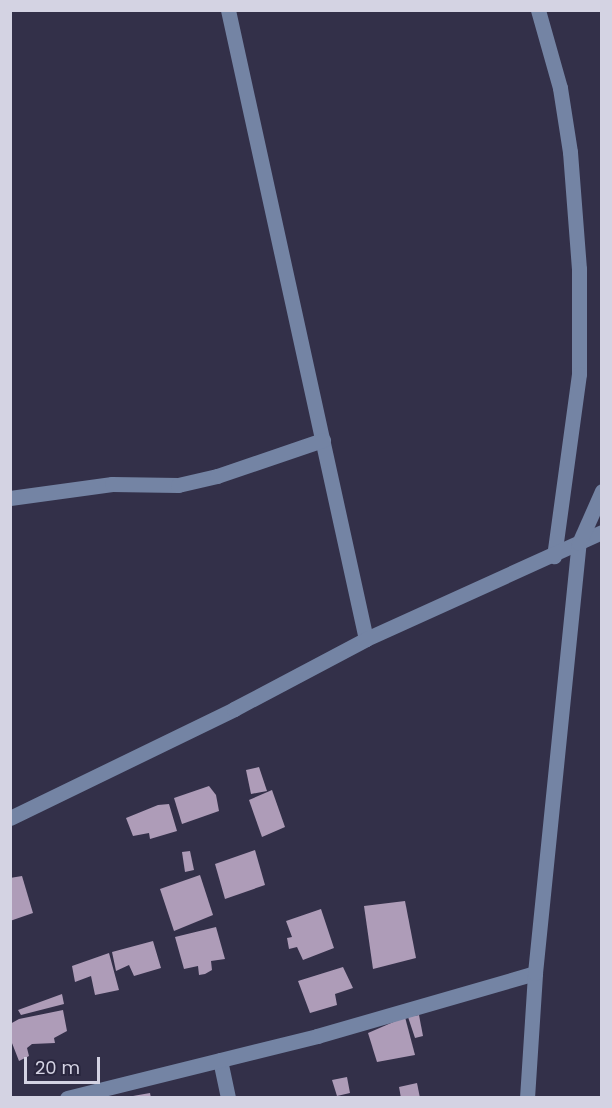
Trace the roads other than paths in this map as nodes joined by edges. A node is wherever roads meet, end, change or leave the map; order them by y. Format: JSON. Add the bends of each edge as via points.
{"nodes":[{"id":1,"x":228,"y":10,"type":"edge"},
{"id":2,"x":538,"y":10,"type":"edge"},
{"id":3,"x":323,"y":440,"type":"junction"},
{"id":4,"x":602,"y":491,"type":"edge"},
{"id":5,"x":10,"y":498,"type":"edge"},
{"id":6,"x":602,"y":531,"type":"edge"},
{"id":7,"x":579,"y":543,"type":"junction"},
{"id":8,"x":554,"y":555,"type":"junction"},
{"id":9,"x":366,"y":639,"type":"junction"},
{"id":10,"x":10,"y":818,"type":"edge"},
{"id":11,"x":535,"y":973,"type":"junction"},
{"id":12,"x":220,"y":1060,"type":"junction"},
{"id":13,"x":66,"y":1098,"type":"edge"},
{"id":14,"x":228,"y":1098,"type":"edge"},
{"id":15,"x":527,"y":1098,"type":"edge"}],
"edges":[{"from":1,"to":3,"type":"street"},
{"from":2,"to":8,"type":"street","via":[[565,120],[579,269],[579,375]]},
{"from":3,"to":5,"type":"street","via":[[178,485],[112,484]]},
{"from":3,"to":9,"type":"street"},
{"from":4,"to":7,"type":"street"},
{"from":6,"to":7,"type":"street"},
{"from":7,"to":8,"type":"street"},
{"from":7,"to":11,"type":"street"},
{"from":8,"to":9,"type":"street"},
{"from":9,"to":10,"type":"street","via":[[234,709]]},
{"from":11,"to":12,"type":"street"},
{"from":11,"to":15,"type":"street"},
{"from":12,"to":13,"type":"street"},
{"from":12,"to":14,"type":"street"}]}
